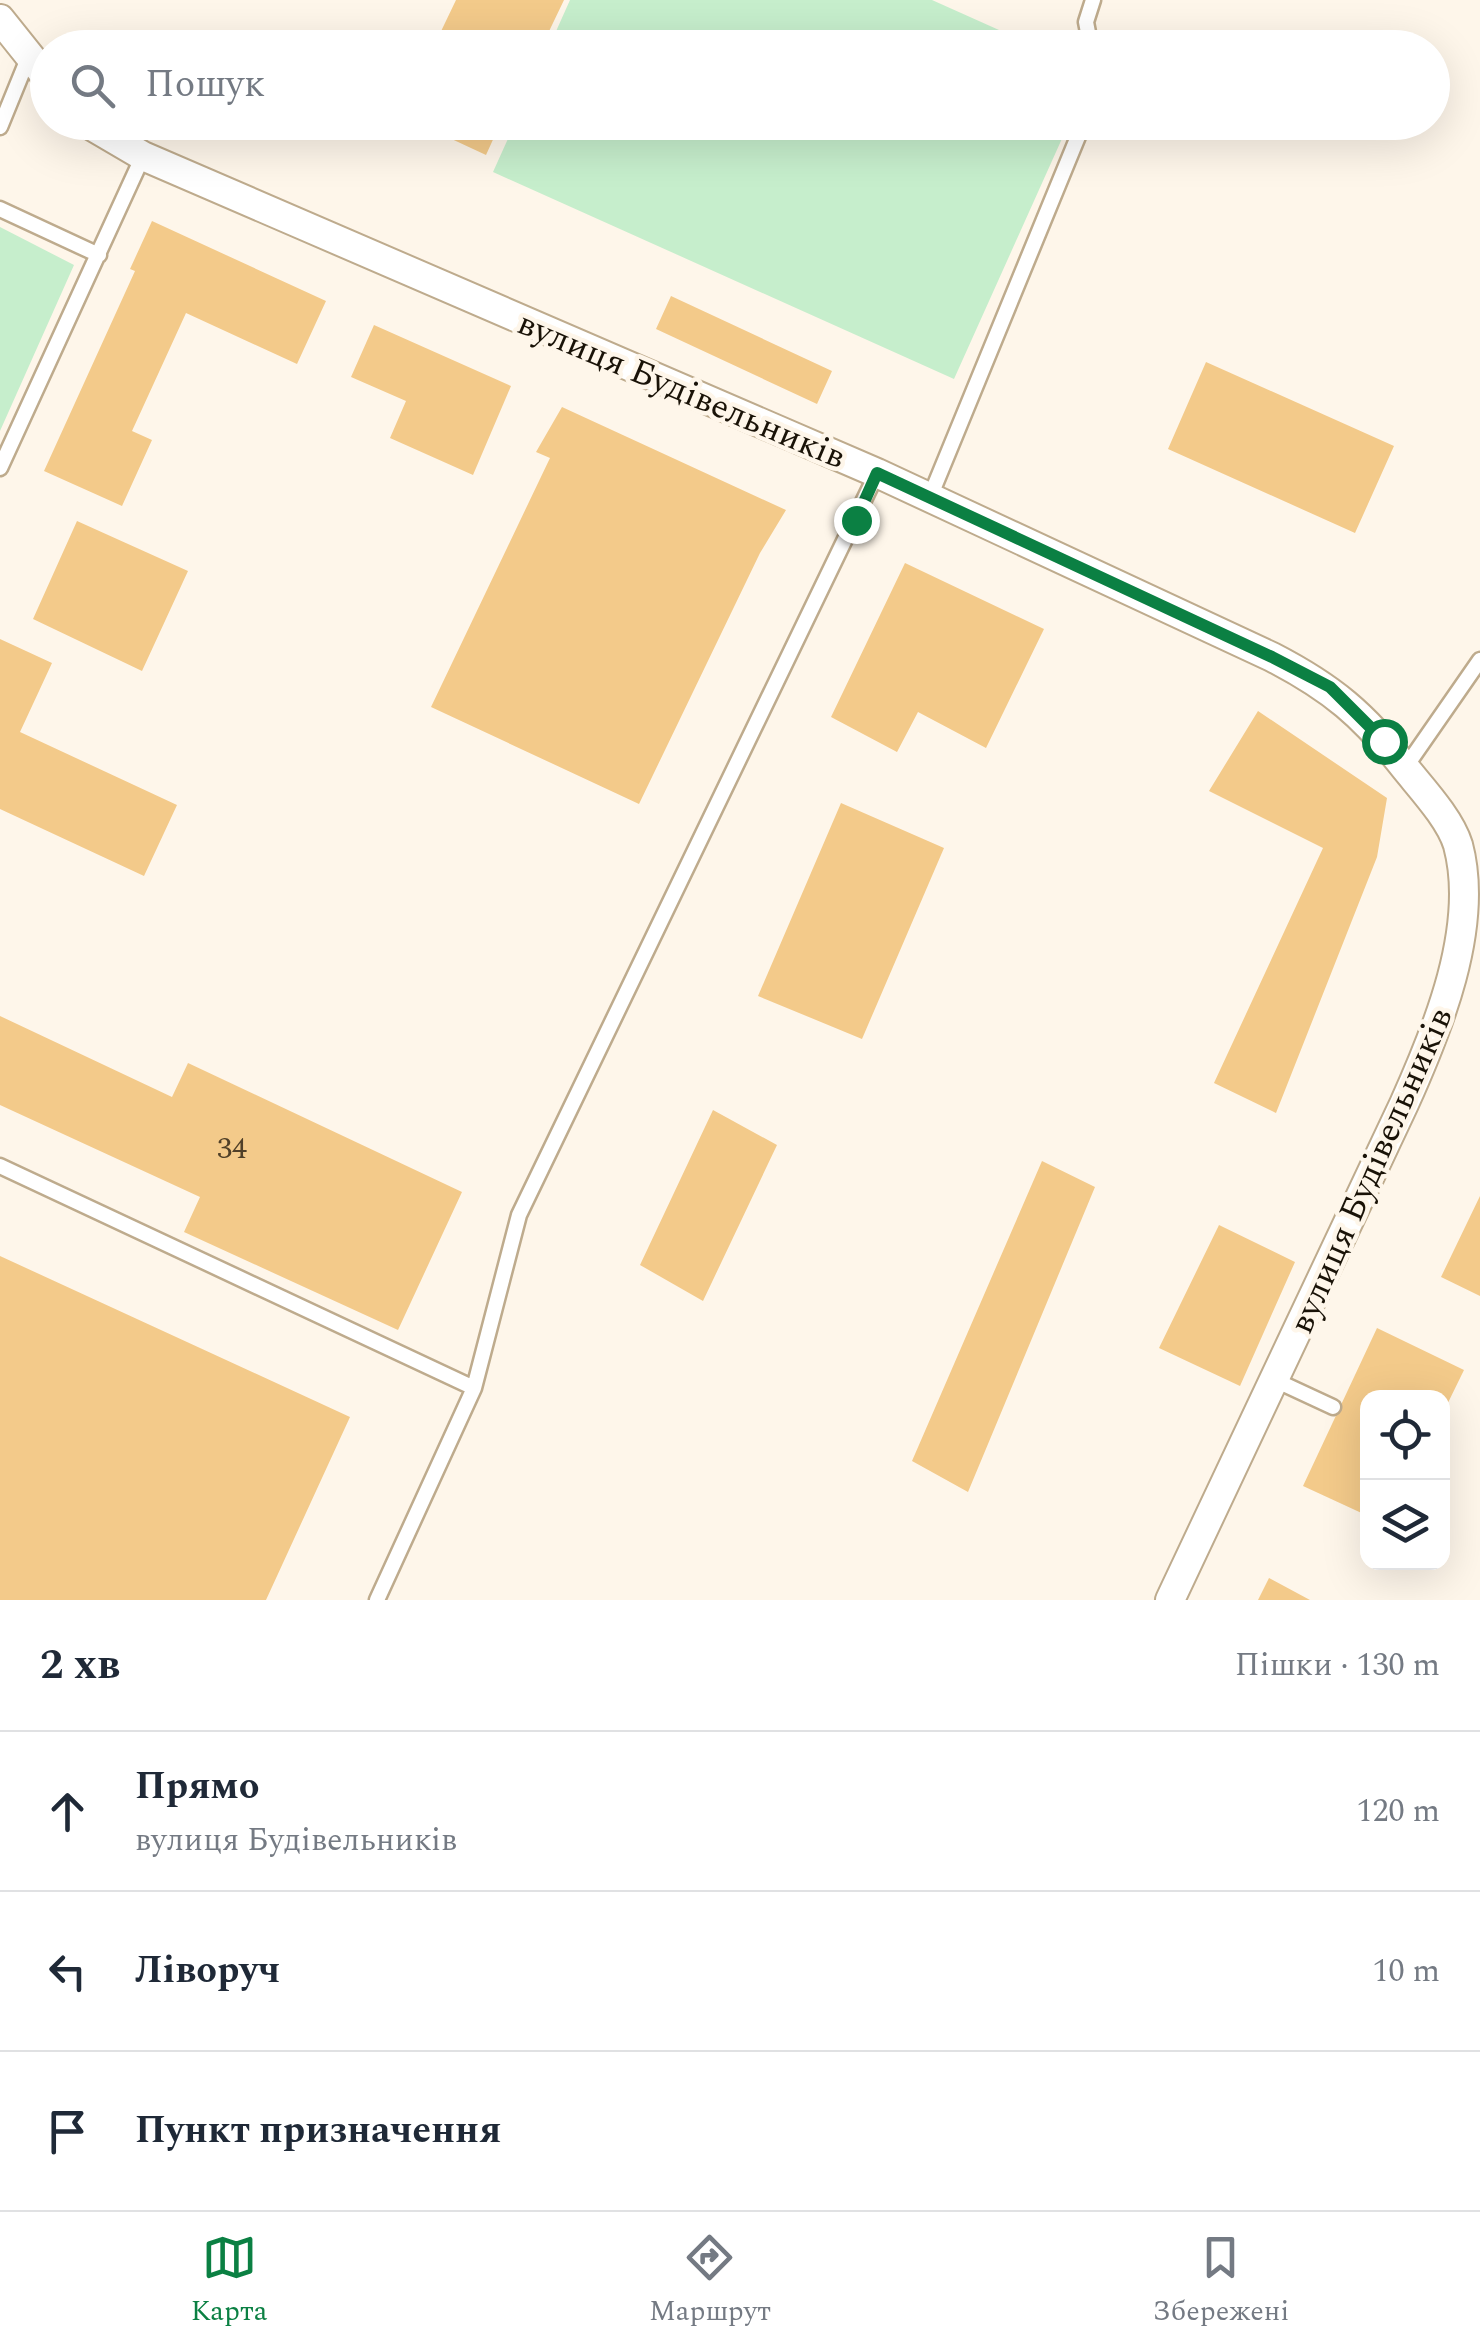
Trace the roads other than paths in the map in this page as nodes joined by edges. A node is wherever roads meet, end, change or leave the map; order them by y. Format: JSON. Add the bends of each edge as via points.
{"nodes":[{"id":1,"x":1092,"y":0,"type":"edge"},
{"id":2,"x":0,"y":19,"type":"edge"},
{"id":3,"x":1088,"y":30,"type":"edge"},
{"id":4,"x":29,"y":56,"type":"joint"},
{"id":5,"x":0,"y":126,"type":"edge"},
{"id":6,"x":116,"y":140,"type":"edge"},
{"id":7,"x":1077,"y":140,"type":"edge"},
{"id":8,"x":143,"y":156,"type":"junction"},
{"id":9,"x":0,"y":209,"type":"edge"},
{"id":10,"x":99,"y":255,"type":"junction"},
{"id":11,"x":0,"y":468,"type":"edge"},
{"id":12,"x":877,"y":473,"type":"junction"},
{"id":13,"x":930,"y":497,"type":"junction"},
{"id":14,"x":1480,"y":660,"type":"edge"},
{"id":15,"x":1405,"y":768,"type":"junction"},
{"id":16,"x":0,"y":1166,"type":"edge"},
{"id":17,"x":1278,"y":1381,"type":"junction"},
{"id":18,"x":474,"y":1388,"type":"junction"},
{"id":19,"x":1333,"y":1407,"type":"dead end"},
{"id":20,"x":377,"y":1600,"type":"edge"},
{"id":21,"x":1170,"y":1600,"type":"edge"}],
"edges":[{"from":1,"to":3,"type":"lane"},
{"from":2,"to":4,"type":"street"},
{"from":4,"to":5,"type":"lane"},
{"from":6,"to":8,"type":"street","name":"вулиця Будівельників"},
{"from":7,"to":13,"type":"lane"},
{"from":8,"to":10,"type":"lane"},
{"from":8,"to":12,"type":"street","name":"вулиця Будівельників"},
{"from":9,"to":10,"type":"lane"},
{"from":10,"to":11,"type":"lane"},
{"from":12,"to":13,"type":"street","name":"вулиця Будівельників"},
{"from":12,"to":18,"type":"lane","via":[[519,1215]]},
{"from":13,"to":15,"type":"street","name":"вулиця Будівельників","via":[[1330,687]]},
{"from":14,"to":15,"type":"lane"},
{"from":15,"to":17,"type":"street","name":"вулиця Будівельників","via":[[1458,844],[1463,910],[1453,976],[1432,1042]]},
{"from":16,"to":18,"type":"lane"},
{"from":17,"to":19,"type":"lane"},
{"from":17,"to":21,"type":"street","name":"вулиця Будівельників"},
{"from":18,"to":20,"type":"lane"}]}
